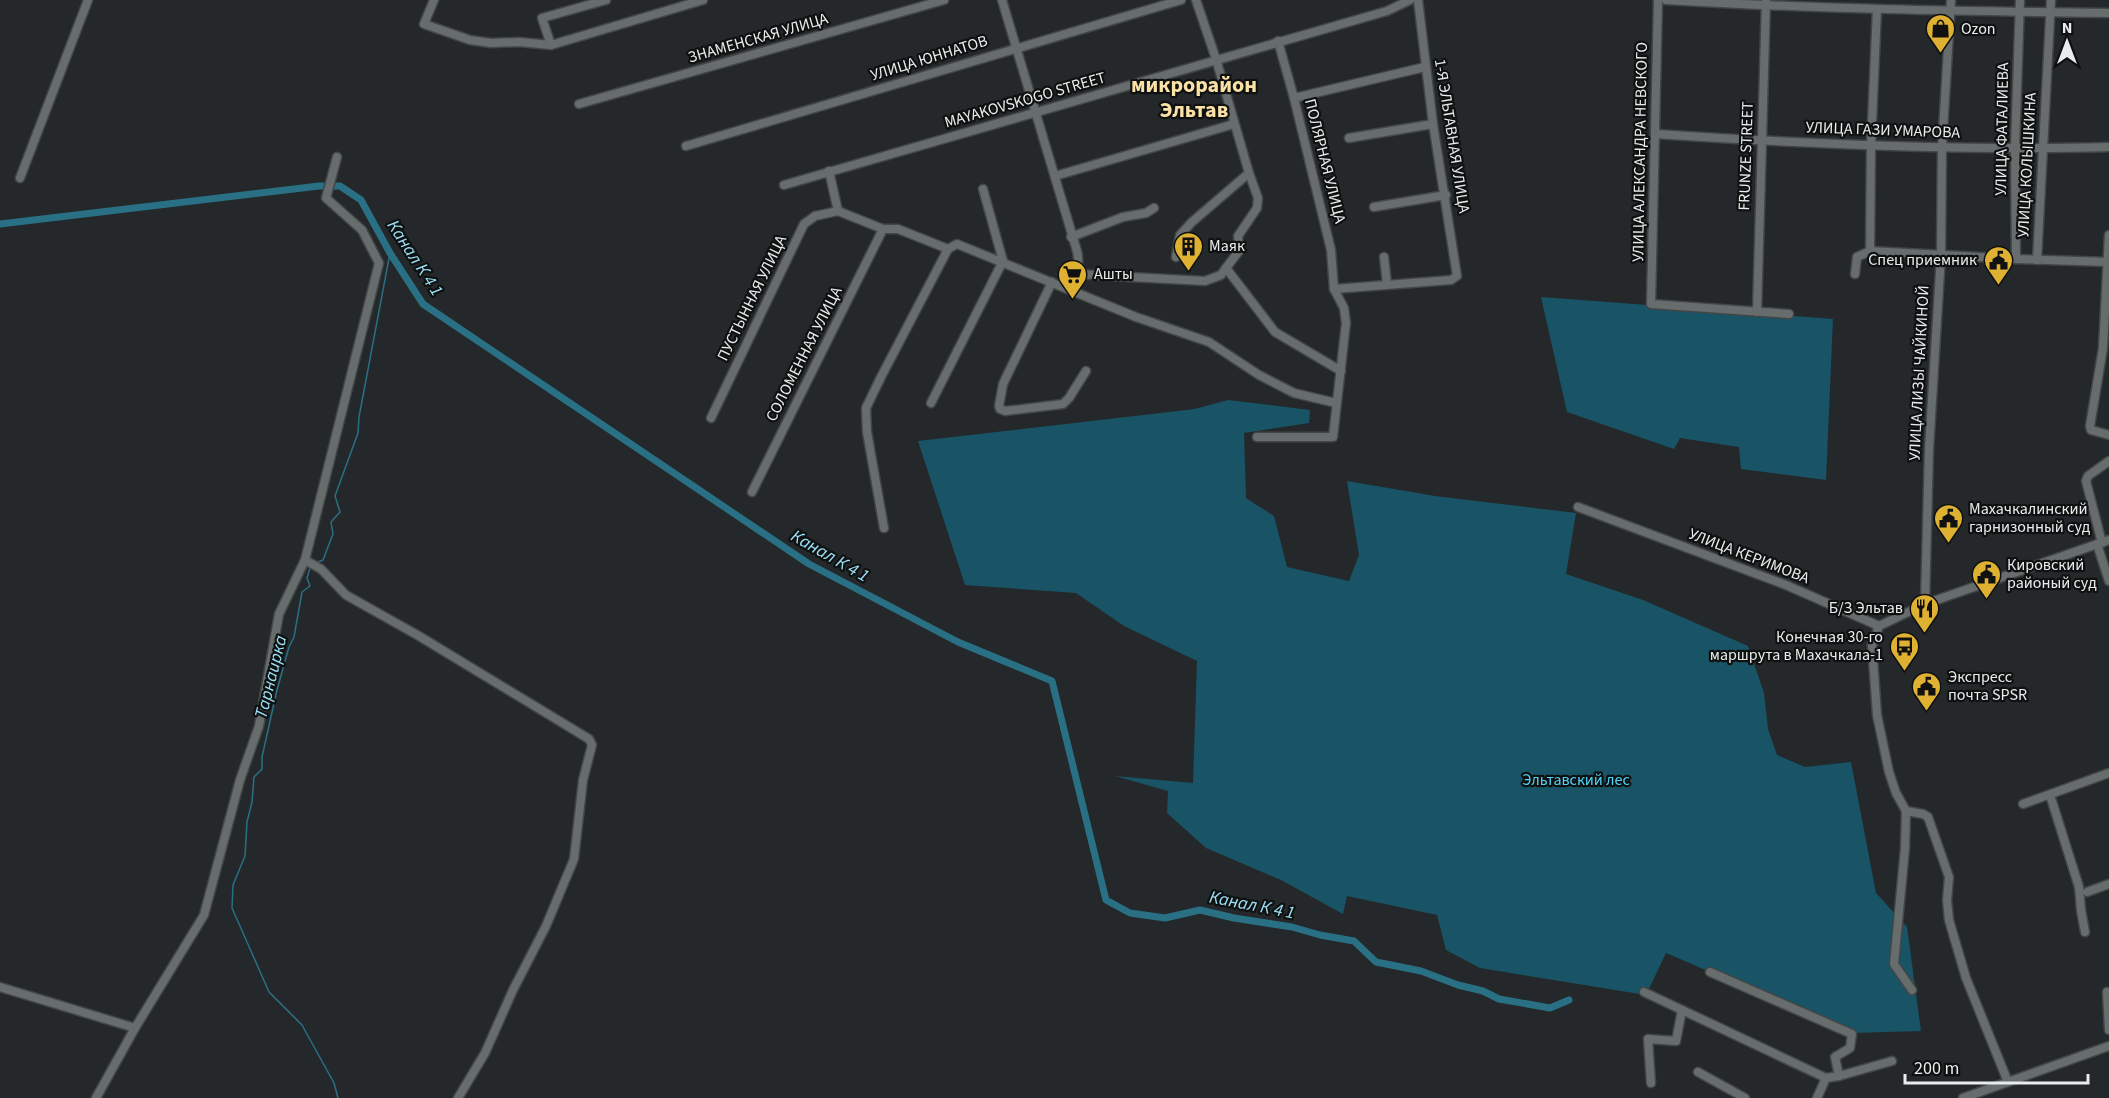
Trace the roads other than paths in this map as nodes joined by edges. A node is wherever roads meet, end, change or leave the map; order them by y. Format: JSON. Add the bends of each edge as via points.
{"nodes":[{"id":1,"x":88,"y":0,"type":"edge"},
{"id":2,"x":434,"y":0,"type":"edge"},
{"id":3,"x":606,"y":0,"type":"edge"},
{"id":4,"x":703,"y":0,"type":"edge"},
{"id":5,"x":944,"y":0,"type":"edge"},
{"id":6,"x":1002,"y":0,"type":"edge"},
{"id":7,"x":1181,"y":0,"type":"edge"},
{"id":8,"x":1196,"y":0,"type":"edge"},
{"id":9,"x":1410,"y":0,"type":"edge"},
{"id":10,"x":1418,"y":0,"type":"edge"},
{"id":11,"x":1658,"y":0,"type":"edge"},
{"id":12,"x":1666,"y":0,"type":"edge"},
{"id":13,"x":1951,"y":0,"type":"edge"},
{"id":14,"x":2020,"y":0,"type":"edge"},
{"id":15,"x":2051,"y":0,"type":"edge"},
{"id":16,"x":1766,"y":3,"type":"edge"},
{"id":17,"x":673,"y":4,"type":"edge"},
{"id":18,"x":1877,"y":9,"type":"junction"},
{"id":19,"x":1951,"y":12,"type":"junction"},
{"id":20,"x":2020,"y":12,"type":"junction"},
{"id":21,"x":2050,"y":12,"type":"junction"},
{"id":22,"x":2109,"y":13,"type":"edge"},
{"id":23,"x":1278,"y":41,"type":"junction"},
{"id":24,"x":551,"y":45,"type":"junction"},
{"id":25,"x":1017,"y":48,"type":"junction"},
{"id":26,"x":1216,"y":59,"type":"junction"},
{"id":27,"x":1425,"y":67,"type":"junction"},
{"id":28,"x":1294,"y":98,"type":"junction"},
{"id":29,"x":579,"y":104,"type":"dead end"},
{"id":30,"x":1037,"y":113,"type":"junction"},
{"id":31,"x":1234,"y":124,"type":"junction"},
{"id":32,"x":1433,"y":124,"type":"junction"},
{"id":33,"x":1656,"y":134,"type":"junction"},
{"id":34,"x":1349,"y":138,"type":"dead end"},
{"id":35,"x":1761,"y":141,"type":"junction"},
{"id":36,"x":1871,"y":145,"type":"junction"},
{"id":37,"x":686,"y":146,"type":"dead end"},
{"id":38,"x":1942,"y":147,"type":"junction"},
{"id":39,"x":2015,"y":147,"type":"junction"},
{"id":40,"x":2109,"y":147,"type":"edge"},
{"id":41,"x":2042,"y":149,"type":"junction"},
{"id":42,"x":337,"y":157,"type":"dead end"},
{"id":43,"x":829,"y":171,"type":"junction"},
{"id":44,"x":1249,"y":173,"type":"junction"},
{"id":45,"x":1055,"y":176,"type":"junction"},
{"id":46,"x":20,"y":178,"type":"dead end"},
{"id":47,"x":784,"y":185,"type":"dead end"},
{"id":48,"x":983,"y":189,"type":"dead end"},
{"id":49,"x":1446,"y":195,"type":"junction"},
{"id":50,"x":1374,"y":207,"type":"dead end"},
{"id":51,"x":1154,"y":208,"type":"dead end"},
{"id":52,"x":838,"y":211,"type":"junction"},
{"id":53,"x":883,"y":229,"type":"junction"},
{"id":54,"x":2109,"y":234,"type":"edge"},
{"id":55,"x":1071,"y":237,"type":"junction"},
{"id":56,"x":948,"y":249,"type":"junction"},
{"id":57,"x":1870,"y":251,"type":"junction"},
{"id":58,"x":1941,"y":255,"type":"junction"},
{"id":59,"x":1176,"y":257,"type":"dead end"},
{"id":60,"x":1384,"y":257,"type":"dead end"},
{"id":61,"x":2016,"y":259,"type":"junction"},
{"id":62,"x":2037,"y":260,"type":"junction"},
{"id":63,"x":1003,"y":261,"type":"junction"},
{"id":64,"x":2108,"y":262,"type":"edge"},
{"id":65,"x":1226,"y":268,"type":"junction"},
{"id":66,"x":1075,"y":274,"type":"junction"},
{"id":67,"x":1856,"y":274,"type":"dead end"},
{"id":68,"x":1052,"y":282,"type":"junction"},
{"id":69,"x":1387,"y":285,"type":"junction"},
{"id":70,"x":1062,"y":286,"type":"junction"},
{"id":71,"x":1334,"y":290,"type":"junction"},
{"id":72,"x":1757,"y":312,"type":"junction"},
{"id":73,"x":1788,"y":314,"type":"dead end"},
{"id":74,"x":1086,"y":371,"type":"dead end"},
{"id":75,"x":1341,"y":371,"type":"junction"},
{"id":76,"x":931,"y":403,"type":"dead end"},
{"id":77,"x":1336,"y":403,"type":"junction"},
{"id":78,"x":711,"y":418,"type":"dead end"},
{"id":79,"x":2109,"y":435,"type":"edge"},
{"id":80,"x":1257,"y":437,"type":"dead end"},
{"id":81,"x":2109,"y":461,"type":"edge"},
{"id":82,"x":752,"y":492,"type":"dead end"},
{"id":83,"x":1578,"y":507,"type":"dead end"},
{"id":84,"x":884,"y":528,"type":"dead end"},
{"id":85,"x":2103,"y":542,"type":"edge"},
{"id":86,"x":305,"y":560,"type":"junction"},
{"id":87,"x":2109,"y":581,"type":"edge"},
{"id":88,"x":1925,"y":604,"type":"junction"},
{"id":89,"x":1879,"y":626,"type":"junction"},
{"id":90,"x":2109,"y":773,"type":"edge"},
{"id":91,"x":2050,"y":795,"type":"junction"},
{"id":92,"x":2023,"y":804,"type":"dead end"},
{"id":93,"x":1906,"y":811,"type":"junction"},
{"id":94,"x":2109,"y":884,"type":"edge"},
{"id":95,"x":2087,"y":892,"type":"dead end"},
{"id":96,"x":2085,"y":932,"type":"dead end"},
{"id":97,"x":1710,"y":972,"type":"dead end"},
{"id":98,"x":0,"y":987,"type":"edge"},
{"id":99,"x":1912,"y":990,"type":"dead end"},
{"id":100,"x":1644,"y":992,"type":"dead end"},
{"id":101,"x":2107,"y":992,"type":"dead end"},
{"id":102,"x":1682,"y":1010,"type":"junction"},
{"id":103,"x":135,"y":1028,"type":"junction"},
{"id":104,"x":2109,"y":1030,"type":"edge"},
{"id":105,"x":2109,"y":1046,"type":"edge"},
{"id":106,"x":1892,"y":1061,"type":"dead end"},
{"id":107,"x":1698,"y":1072,"type":"dead end"},
{"id":108,"x":1839,"y":1076,"type":"junction"},
{"id":109,"x":1826,"y":1078,"type":"junction"},
{"id":110,"x":2008,"y":1082,"type":"junction"},
{"id":111,"x":1651,"y":1083,"type":"dead end"},
{"id":112,"x":96,"y":1098,"type":"edge"},
{"id":113,"x":458,"y":1098,"type":"edge"},
{"id":114,"x":1744,"y":1098,"type":"edge"},
{"id":115,"x":1817,"y":1098,"type":"edge"},
{"id":116,"x":1963,"y":1098,"type":"edge"}],
"edges":[{"from":1,"to":46,"type":"street"},
{"from":2,"to":24,"type":"street","via":[[424,24],[470,40]]},
{"from":3,"to":24,"type":"street","via":[[542,18]]},
{"from":4,"to":17,"type":"street"},
{"from":5,"to":29,"type":"street","name":"ЗНАМЕНСКАЯ УЛИЦА"},
{"from":6,"to":25,"type":"street"},
{"from":7,"to":25,"type":"street","name":"УЛИЦА ЮННАТОВ"},
{"from":8,"to":26,"type":"street"},
{"from":9,"to":23,"type":"street","name":"MAYAKOVSKOGO STREET","via":[[1387,11]]},
{"from":10,"to":27,"type":"street","name":"1-Я ЭЛЬТАВНАЯ УЛИЦА"},
{"from":11,"to":33,"type":"street","name":"УЛИЦА АЛЕКСАНДРА НЕВСКОГО"},
{"from":12,"to":16,"type":"street"},
{"from":13,"to":19,"type":"street","name":"УЛИЦА ЛИЗЫ ЧАЙКИНОЙ"},
{"from":14,"to":20,"type":"street","name":"УЛИЦА ФАТАЛИЕВА"},
{"from":15,"to":21,"type":"street","name":"УЛИЦА КОЛЫШКИНА"},
{"from":16,"to":18,"type":"street"},
{"from":16,"to":35,"type":"street","name":"FRUNZE STREET"},
{"from":17,"to":24,"type":"street"},
{"from":18,"to":19,"type":"street"},
{"from":18,"to":36,"type":"street"},
{"from":19,"to":20,"type":"street"},
{"from":19,"to":38,"type":"street","name":"УЛИЦА ЛИЗЫ ЧАЙКИНОЙ"},
{"from":20,"to":21,"type":"street"},
{"from":20,"to":39,"type":"street","name":"УЛИЦА ФАТАЛИЕВА"},
{"from":21,"to":22,"type":"street"},
{"from":21,"to":41,"type":"street","name":"УЛИЦА КОЛЫШКИНА"},
{"from":23,"to":26,"type":"street","name":"MAYAKOVSKOGO STREET"},
{"from":23,"to":28,"type":"street","name":"ПОЛЯРНАЯ УЛИЦА"},
{"from":25,"to":30,"type":"street"},
{"from":25,"to":37,"type":"street","name":"УЛИЦА ЮННАТОВ"},
{"from":26,"to":30,"type":"street","name":"MAYAKOVSKOGO STREET"},
{"from":26,"to":31,"type":"street"},
{"from":27,"to":28,"type":"street"},
{"from":27,"to":32,"type":"street","name":"1-Я ЭЛЬТАВНАЯ УЛИЦА"},
{"from":28,"to":71,"type":"street","name":"ПОЛЯРНАЯ УЛИЦА","via":[[1331,250]]},
{"from":30,"to":43,"type":"street","name":"MAYAKOVSKOGO STREET"},
{"from":30,"to":45,"type":"street"},
{"from":31,"to":44,"type":"street"},
{"from":31,"to":45,"type":"street"},
{"from":32,"to":34,"type":"street"},
{"from":32,"to":49,"type":"street","name":"1-Я ЭЛЬТАВНАЯ УЛИЦА"},
{"from":33,"to":35,"type":"street","name":"УЛИЦА ГАЗИ УМАРОВА"},
{"from":33,"to":72,"type":"street","name":"УЛИЦА АЛЕКСАНДРА НЕВСКОГО","via":[[1651,304]]},
{"from":35,"to":36,"type":"street","name":"УЛИЦА ГАЗИ УМАРОВА"},
{"from":35,"to":72,"type":"street","name":"FRUNZE STREET"},
{"from":36,"to":38,"type":"street","name":"УЛИЦА ГАЗИ УМАРОВА"},
{"from":36,"to":57,"type":"street"},
{"from":38,"to":39,"type":"street","name":"УЛИЦА ГАЗИ УМАРОВА"},
{"from":38,"to":58,"type":"street","name":"УЛИЦА ЛИЗЫ ЧАЙКИНОЙ"},
{"from":39,"to":41,"type":"street","name":"УЛИЦА ГАЗИ УМАРОВА"},
{"from":39,"to":61,"type":"street","name":"УЛИЦА ФАТАЛИЕВА"},
{"from":40,"to":41,"type":"street","name":"УЛИЦА ГАЗИ УМАРОВА"},
{"from":41,"to":62,"type":"street","name":"УЛИЦА КОЛЫШКИНА"},
{"from":42,"to":86,"type":"street","via":[[326,198],[362,230],[379,262]]},
{"from":43,"to":47,"type":"street","name":"MAYAKOVSKOGO STREET"},
{"from":43,"to":52,"type":"street"},
{"from":44,"to":59,"type":"street","via":[[1180,235]]},
{"from":44,"to":65,"type":"street","via":[[1258,198],[1257,208],[1238,236],[1239,250]]},
{"from":45,"to":55,"type":"street"},
{"from":48,"to":63,"type":"street"},
{"from":49,"to":50,"type":"street"},
{"from":49,"to":69,"type":"street","name":"1-Я ЭЛЬТАВНАЯ УЛИЦА","via":[[1458,276],[1451,280]]},
{"from":51,"to":55,"type":"street"},
{"from":52,"to":53,"type":"street"},
{"from":52,"to":78,"type":"street","name":"ПУСТЫННАЯ УЛИЦА","via":[[815,216],[804,225]]},
{"from":53,"to":56,"type":"street","via":[[898,229]]},
{"from":53,"to":82,"type":"street","name":"СОЛОМЕННАЯ УЛИЦА"},
{"from":54,"to":64,"type":"street"},
{"from":55,"to":66,"type":"street","via":[[1079,261]]},
{"from":56,"to":63,"type":"street","via":[[957,244]]},
{"from":56,"to":84,"type":"street","via":[[866,408]]},
{"from":57,"to":58,"type":"street"},
{"from":57,"to":67,"type":"street","via":[[1857,257]]},
{"from":58,"to":61,"type":"street"},
{"from":58,"to":88,"type":"street","name":"УЛИЦА ЛИЗЫ ЧАЙКИНОЙ","via":[[1929,449]]},
{"from":60,"to":69,"type":"street"},
{"from":61,"to":62,"type":"street"},
{"from":62,"to":64,"type":"street"},
{"from":63,"to":68,"type":"street"},
{"from":63,"to":76,"type":"street"},
{"from":64,"to":79,"type":"street","via":[[2103,348],[2090,426],[2096,433]]},
{"from":65,"to":66,"type":"street","via":[[1221,275],[1205,281]]},
{"from":65,"to":75,"type":"street","via":[[1275,332]]},
{"from":66,"to":70,"type":"street"},
{"from":68,"to":70,"type":"street"},
{"from":68,"to":74,"type":"street","via":[[1003,384],[1000,409],[1063,404]]},
{"from":69,"to":71,"type":"street"},
{"from":70,"to":77,"type":"street","via":[[1209,342],[1294,393]]},
{"from":71,"to":75,"type":"street","name":"ПОЛЯРНАЯ УЛИЦА","via":[[1344,308],[1346,323]]},
{"from":72,"to":73,"type":"street"},
{"from":75,"to":77,"type":"street","name":"ПОЛЯРНАЯ УЛИЦА"},
{"from":77,"to":80,"type":"street","name":"ПОЛЯРНАЯ УЛИЦА","via":[[1334,437]]},
{"from":81,"to":85,"type":"street","via":[[2086,481]]},
{"from":83,"to":89,"type":"street","name":"УЛИЦА КЕРИМОВА","via":[[1786,585]]},
{"from":85,"to":87,"type":"street"},
{"from":85,"to":88,"type":"street"},
{"from":86,"to":103,"type":"street","via":[[279,614],[260,726],[240,780],[204,915]]},
{"from":86,"to":113,"type":"street","via":[[321,569],[346,595],[529,702],[589,739],[592,745],[582,787],[574,859],[485,1053]]},
{"from":88,"to":89,"type":"street"},
{"from":89,"to":93,"type":"street","via":[[1872,645],[1876,715],[1889,772]]},
{"from":90,"to":91,"type":"street"},
{"from":91,"to":92,"type":"street"},
{"from":91,"to":96,"type":"street","via":[[2079,887]]},
{"from":93,"to":99,"type":"street","via":[[1894,964]]},
{"from":93,"to":110,"type":"street","via":[[1928,817],[1949,877],[1949,920],[1966,978]]},
{"from":94,"to":95,"type":"street"},
{"from":97,"to":108,"type":"street","via":[[1852,1034],[1850,1048],[1835,1056]]},
{"from":98,"to":103,"type":"street"},
{"from":100,"to":102,"type":"street"},
{"from":101,"to":104,"type":"street"},
{"from":102,"to":109,"type":"street"},
{"from":102,"to":111,"type":"street","via":[[1676,1041],[1648,1039]]},
{"from":103,"to":112,"type":"street"},
{"from":105,"to":110,"type":"street"},
{"from":106,"to":108,"type":"street"},
{"from":107,"to":114,"type":"street"},
{"from":108,"to":109,"type":"street"},
{"from":109,"to":115,"type":"street"},
{"from":110,"to":116,"type":"street"}]}
